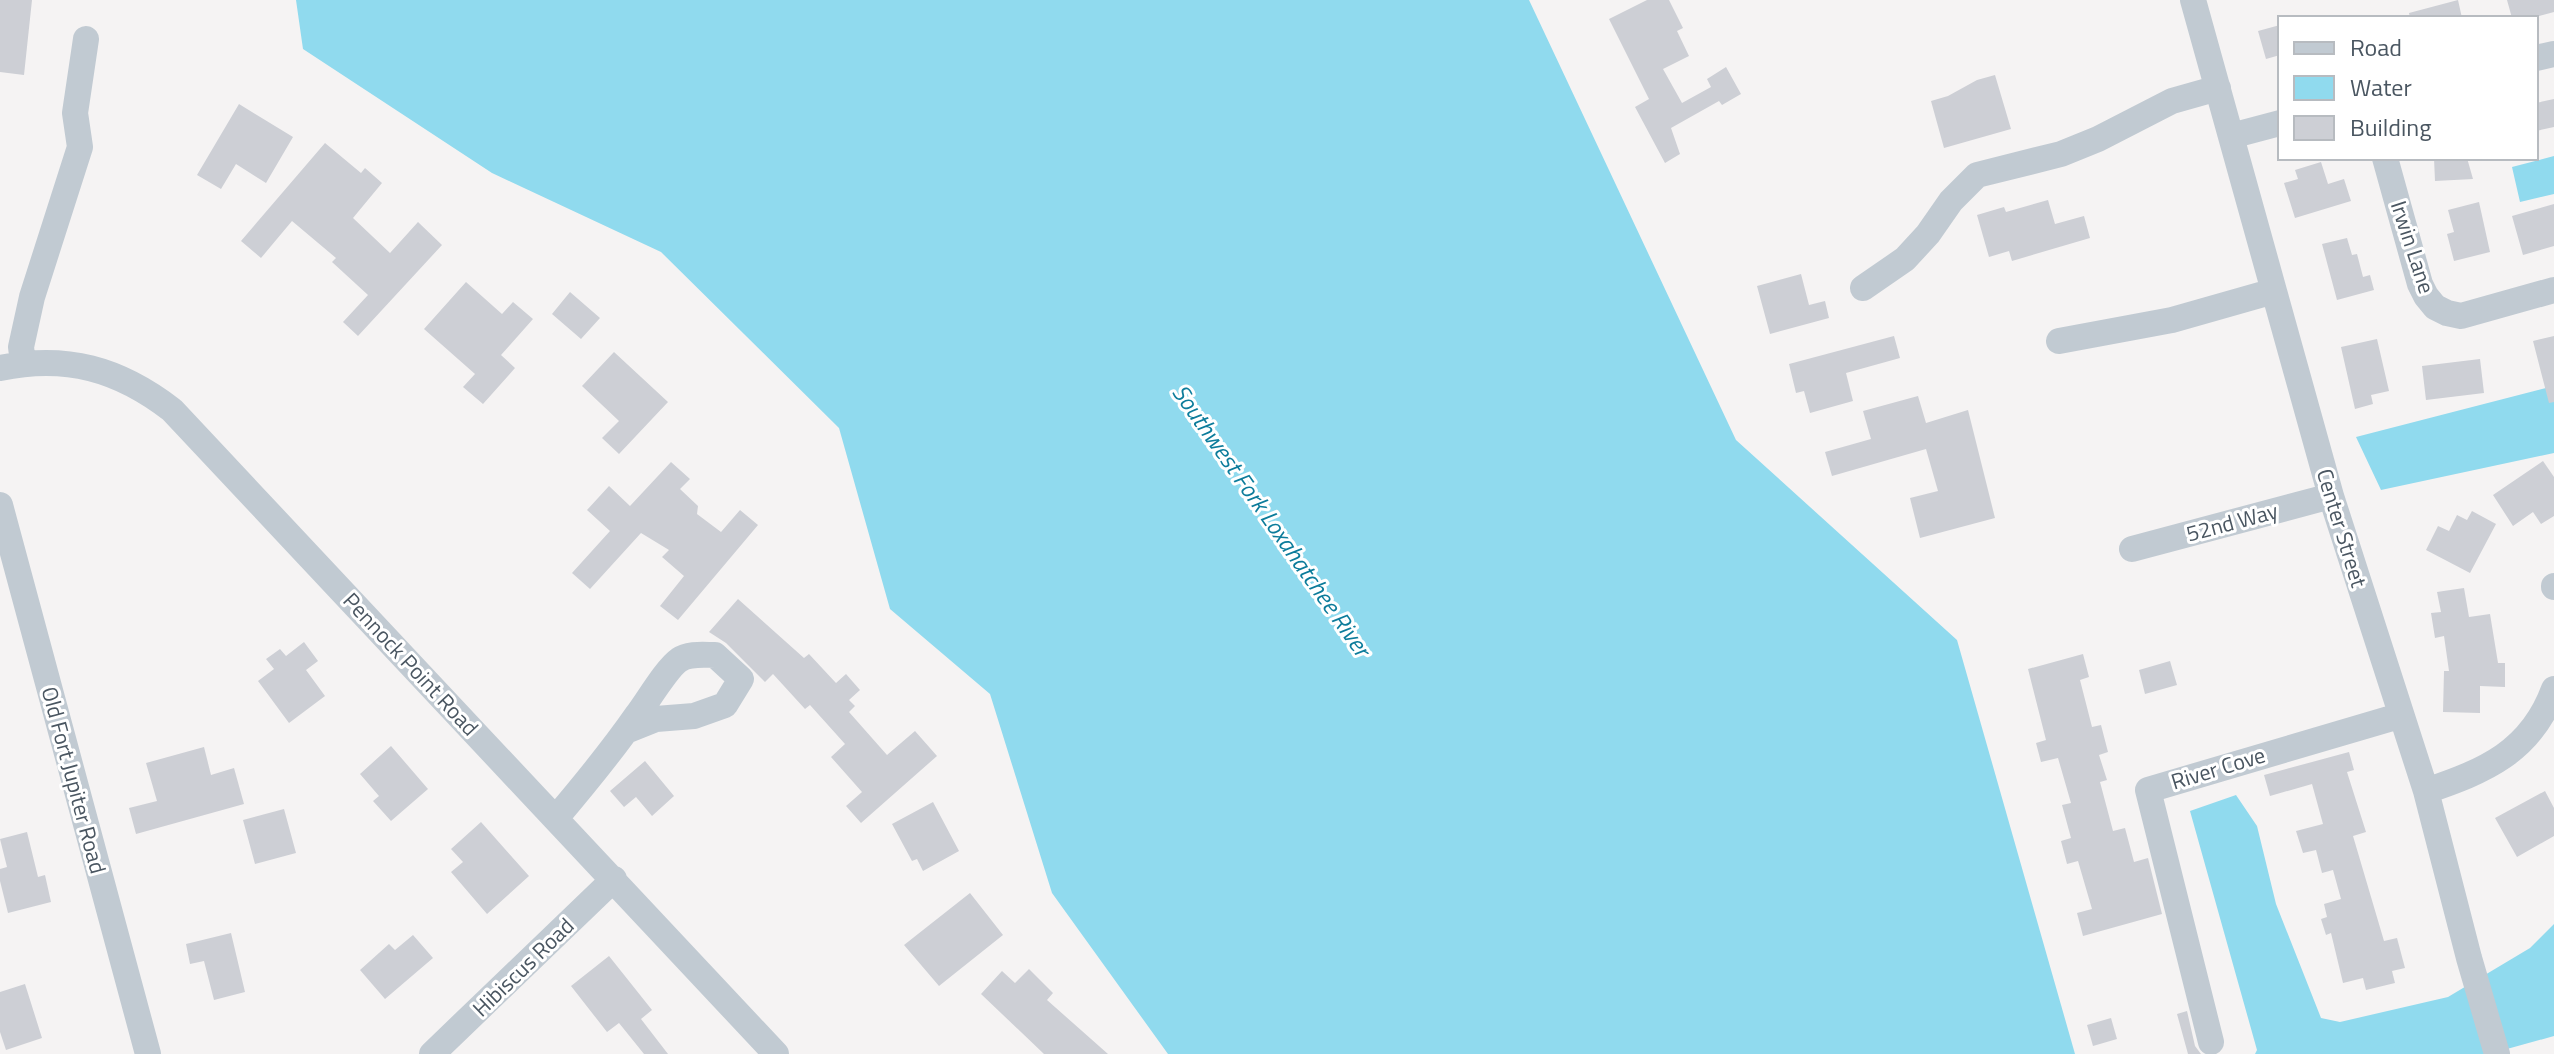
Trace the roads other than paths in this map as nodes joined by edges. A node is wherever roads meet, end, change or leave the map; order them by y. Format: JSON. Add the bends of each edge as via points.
{"nodes":[{"id":1,"x":2193,"y":0,"type":"edge"},
{"id":2,"x":86,"y":39,"type":"dead end"},
{"id":3,"x":2218,"y":88,"type":"junction"},
{"id":4,"x":2269,"y":126,"type":"edge"},
{"id":5,"x":2231,"y":136,"type":"junction"},
{"id":6,"x":2386,"y":160,"type":"edge"},
{"id":7,"x":1863,"y":288,"type":"dead end"},
{"id":8,"x":2554,"y":290,"type":"edge"},
{"id":9,"x":2274,"y":291,"type":"junction"},
{"id":10,"x":2059,"y":341,"type":"dead end"},
{"id":11,"x":12,"y":366,"type":"edge"},
{"id":12,"x":2331,"y":496,"type":"junction"},
{"id":13,"x":0,"y":505,"type":"edge"},
{"id":14,"x":2132,"y":549,"type":"dead end"},
{"id":15,"x":2554,"y":689,"type":"edge"},
{"id":16,"x":2399,"y":716,"type":"junction"},
{"id":17,"x":626,"y":731,"type":"dead end"},
{"id":18,"x":2426,"y":791,"type":"junction"},
{"id":19,"x":556,"y":818,"type":"junction"},
{"id":20,"x":614,"y":879,"type":"junction"},
{"id":21,"x":2211,"y":1042,"type":"dead end"},
{"id":22,"x":148,"y":1054,"type":"edge"},
{"id":23,"x":432,"y":1054,"type":"edge"},
{"id":24,"x":776,"y":1054,"type":"edge"},
{"id":25,"x":2497,"y":1054,"type":"edge"}],
"edges":[{"from":1,"to":3,"type":"street","name":"Center Street"},
{"from":2,"to":11,"type":"street","via":[[75,113],[80,147]]},
{"from":3,"to":5,"type":"street","name":"Center Street"},
{"from":3,"to":7,"type":"street","via":[[2172,101],[2061,154],[1977,175],[1905,259]]},
{"from":4,"to":5,"type":"street"},
{"from":5,"to":9,"type":"street","name":"Center Street"},
{"from":6,"to":8,"type":"street","name":"Irwin Lane","via":[[2420,284],[2435,307],[2461,316]]},
{"from":9,"to":10,"type":"street","via":[[2172,320]]},
{"from":9,"to":12,"type":"street","name":"Center Street"},
{"from":11,"to":19,"type":"street","name":"Pennock Point Road","via":[[53,362],[103,372],[150,393],[172,410]]},
{"from":12,"to":14,"type":"street","name":"52nd Way"},
{"from":12,"to":16,"type":"street","name":"Center Street"},
{"from":13,"to":22,"type":"street","name":"Old Fort Jupiter Road"},
{"from":15,"to":18,"type":"street","via":[[2535,726],[2514,749],[2474,775]]},
{"from":16,"to":18,"type":"street","name":"Center Street"},
{"from":16,"to":21,"type":"street","name":"River Cove","via":[[2148,790]]},
{"from":17,"to":19,"type":"street"},
{"from":18,"to":25,"type":"street","name":"Center Street"},
{"from":19,"to":20,"type":"street","name":"Pennock Point Road"},
{"from":20,"to":23,"type":"street","name":"Hibiscus Road"},
{"from":20,"to":24,"type":"street","name":"Pennock Point Road"}]}
